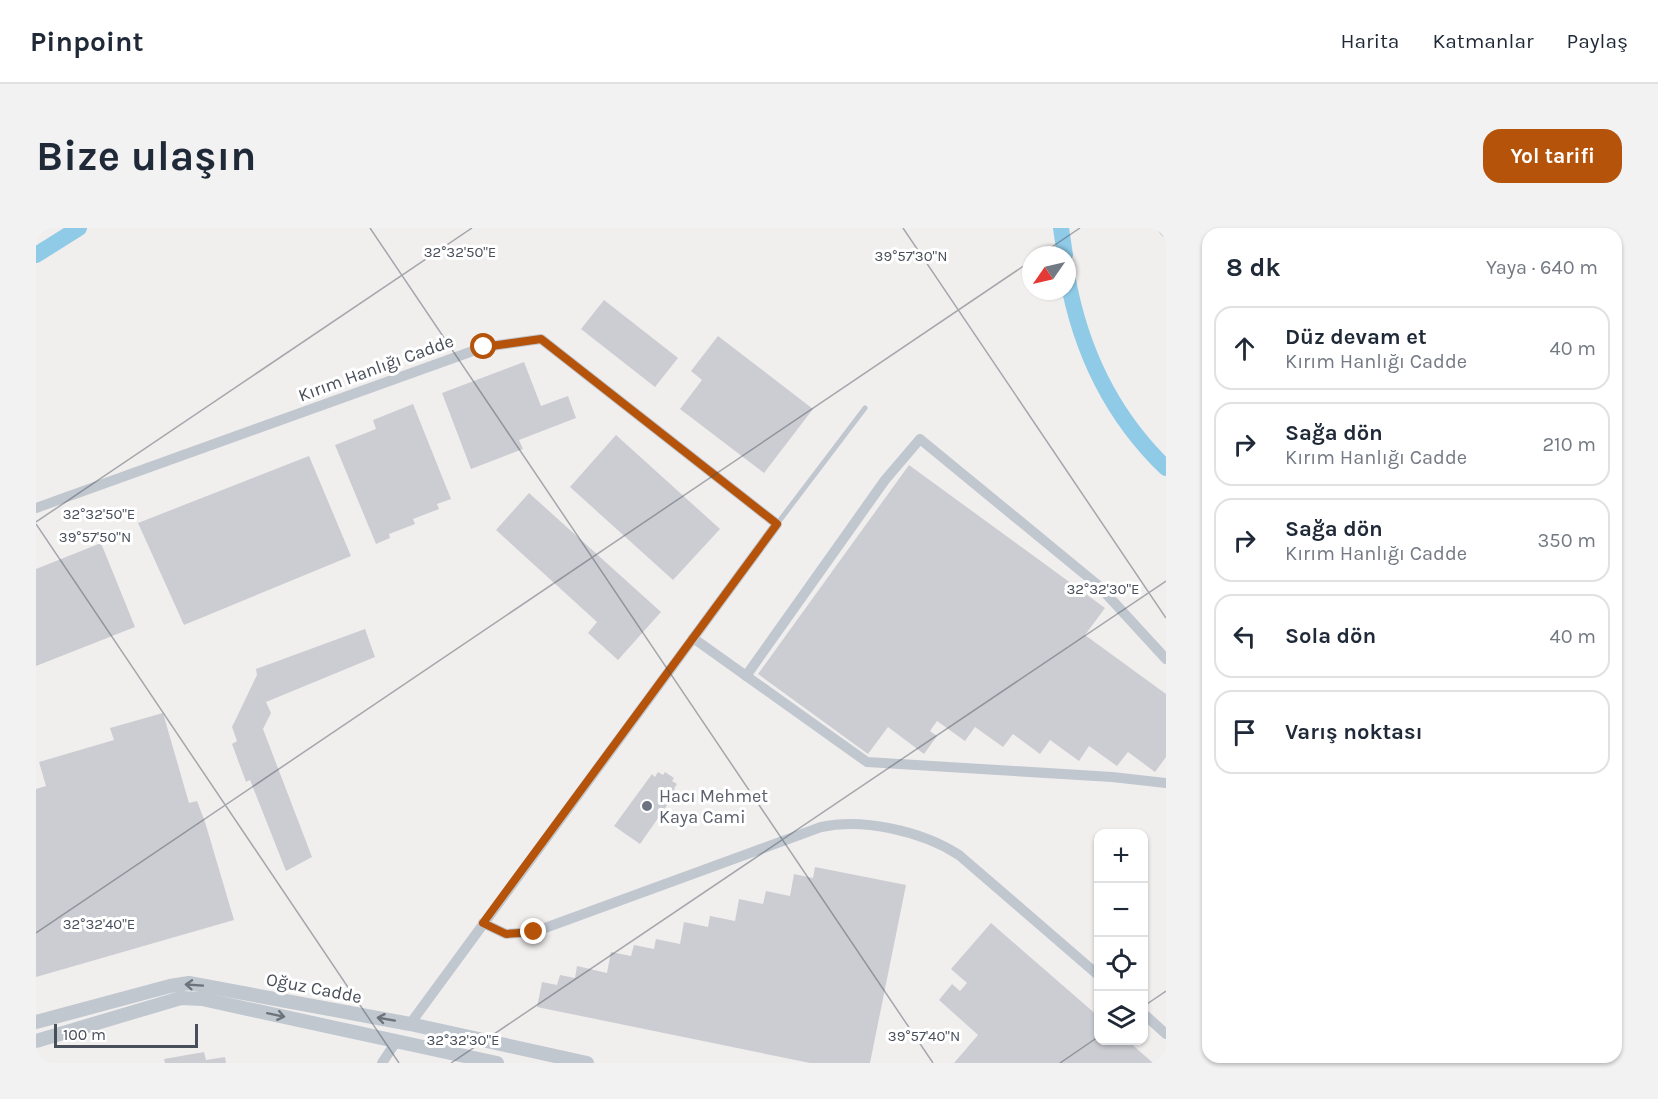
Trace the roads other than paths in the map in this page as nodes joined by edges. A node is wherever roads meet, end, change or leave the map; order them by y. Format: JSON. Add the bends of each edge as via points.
{"nodes":[{"id":1,"x":1162,"y":228,"type":"edge"},
{"id":2,"x":1166,"y":233,"type":"edge"},
{"id":3,"x":865,"y":408,"type":"dead end"},
{"id":4,"x":36,"y":508,"type":"edge"},
{"id":5,"x":777,"y":524,"type":"junction"},
{"id":6,"x":693,"y":638,"type":"junction"},
{"id":7,"x":1166,"y":659,"type":"edge"},
{"id":8,"x":746,"y":676,"type":"junction"},
{"id":9,"x":1166,"y":783,"type":"edge"},
{"id":10,"x":483,"y":923,"type":"junction"},
{"id":11,"x":1094,"y":972,"type":"edge"},
{"id":12,"x":1148,"y":1018,"type":"edge"},
{"id":13,"x":36,"y":1022,"type":"edge"},
{"id":14,"x":410,"y":1024,"type":"junction"},
{"id":15,"x":1166,"y":1034,"type":"edge"},
{"id":16,"x":36,"y":1041,"type":"edge"},
{"id":17,"x":396,"y":1042,"type":"junction"},
{"id":18,"x":382,"y":1063,"type":"edge"},
{"id":19,"x":497,"y":1063,"type":"edge"},
{"id":20,"x":587,"y":1063,"type":"edge"}],
"edges":[{"from":1,"to":2,"type":"street"},
{"from":3,"to":5,"type":"lane"},
{"from":4,"to":5,"type":"street","name":"Kırım Hanlığı Cadde","via":[[484,347],[541,339]]},
{"from":5,"to":6,"type":"street"},
{"from":6,"to":8,"type":"street"},
{"from":6,"to":10,"type":"street"},
{"from":7,"to":8,"type":"street","via":[[1099,586],[920,439],[885,480]]},
{"from":8,"to":9,"type":"street","via":[[867,762]]},
{"from":10,"to":11,"type":"street","via":[[506,934],[534,932],[821,826],[865,824],[939,843],[959,855]]},
{"from":10,"to":14,"type":"street"},
{"from":12,"to":15,"type":"street"},
{"from":14,"to":13,"type":"street","name":"Oğuz Cadde","one_way":true,"via":[[189,983]]},
{"from":14,"to":17,"type":"street"},
{"from":14,"to":20,"type":"street","name":"Oğuz Cadde"},
{"from":16,"to":17,"type":"street","name":"Oğuz Cadde","one_way":true,"via":[[181,998],[202,999]]},
{"from":17,"to":18,"type":"street"},
{"from":17,"to":19,"type":"street","name":"Oğuz Cadde"}]}
